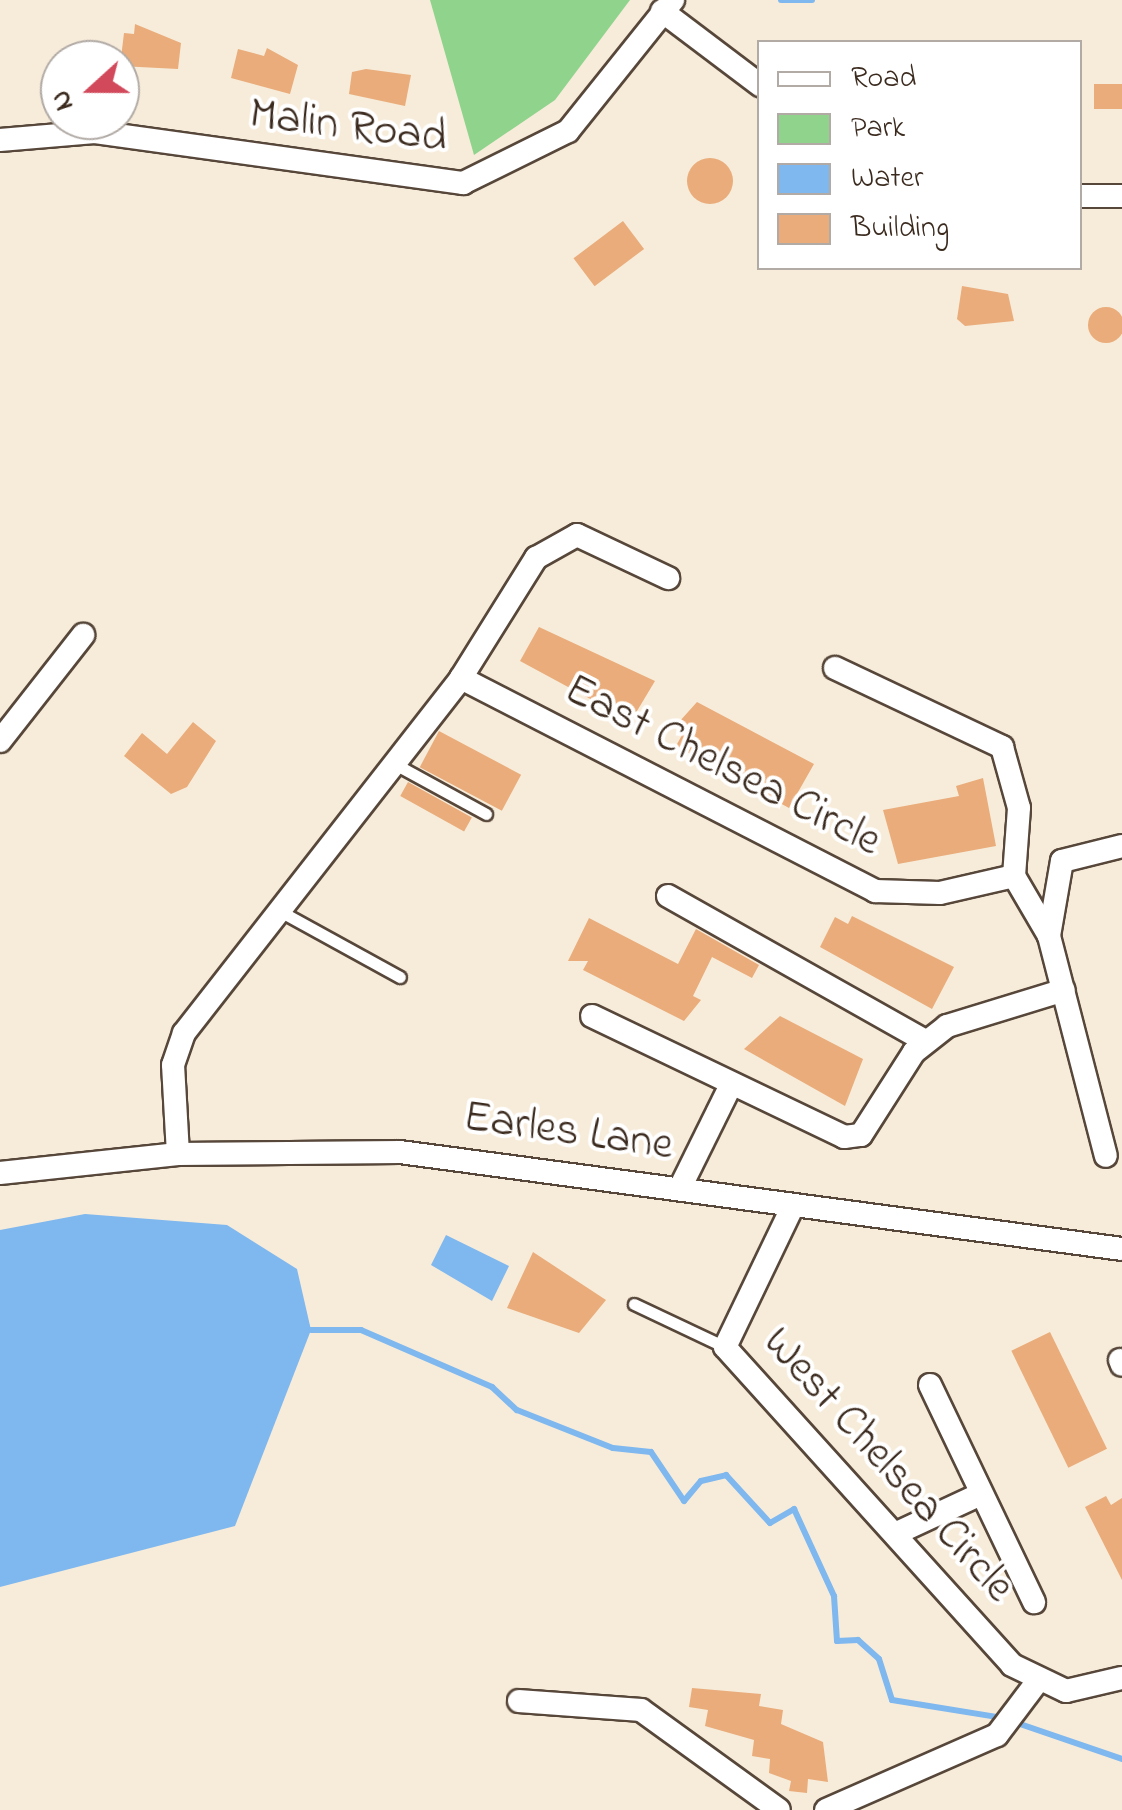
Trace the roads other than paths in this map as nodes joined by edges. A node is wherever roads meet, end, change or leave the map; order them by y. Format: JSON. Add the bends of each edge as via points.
{"nodes":[{"id":1,"x":668,"y":6,"type":"edge"},
{"id":2,"x":757,"y":82,"type":"edge"},
{"id":3,"x":0,"y":140,"type":"edge"},
{"id":4,"x":1082,"y":196,"type":"edge"},
{"id":5,"x":1122,"y":196,"type":"edge"},
{"id":6,"x":668,"y":578,"type":"dead end"},
{"id":7,"x":83,"y":635,"type":"dead end"},
{"id":8,"x":835,"y":668,"type":"dead end"},
{"id":9,"x":461,"y":678,"type":"junction"},
{"id":10,"x":0,"y":741,"type":"edge"},
{"id":11,"x":392,"y":762,"type":"junction"},
{"id":12,"x":486,"y":814,"type":"dead end"},
{"id":13,"x":1122,"y":846,"type":"edge"},
{"id":14,"x":1014,"y":876,"type":"junction"},
{"id":15,"x":668,"y":896,"type":"dead end"},
{"id":16,"x":278,"y":910,"type":"junction"},
{"id":17,"x":1049,"y":936,"type":"junction"},
{"id":18,"x":400,"y":977,"type":"dead end"},
{"id":19,"x":1064,"y":990,"type":"junction"},
{"id":20,"x":592,"y":1016,"type":"dead end"},
{"id":21,"x":926,"y":1041,"type":"junction"},
{"id":22,"x":730,"y":1086,"type":"junction"},
{"id":23,"x":178,"y":1154,"type":"junction"},
{"id":24,"x":1106,"y":1156,"type":"dead end"},
{"id":25,"x":0,"y":1173,"type":"edge"},
{"id":26,"x":680,"y":1188,"type":"junction"},
{"id":27,"x":792,"y":1208,"type":"junction"},
{"id":28,"x":1122,"y":1249,"type":"edge"},
{"id":29,"x":634,"y":1304,"type":"dead end"},
{"id":30,"x":724,"y":1347,"type":"junction"},
{"id":31,"x":930,"y":1385,"type":"dead end"},
{"id":32,"x":981,"y":1494,"type":"junction"},
{"id":33,"x":897,"y":1533,"type":"junction"},
{"id":34,"x":1034,"y":1602,"type":"dead end"},
{"id":35,"x":1122,"y":1678,"type":"edge"},
{"id":36,"x":1037,"y":1682,"type":"junction"},
{"id":37,"x":519,"y":1701,"type":"dead end"},
{"id":38,"x":880,"y":1801,"type":"edge"},
{"id":39,"x":779,"y":1810,"type":"edge"},
{"id":40,"x":826,"y":1810,"type":"edge"}],
"edges":[{"from":1,"to":2,"type":"street"},
{"from":1,"to":3,"type":"street","name":"Malin Road","via":[[568,131],[462,183],[95,132]]},
{"from":4,"to":5,"type":"street"},
{"from":6,"to":9,"type":"street","via":[[566,535],[536,558]]},
{"from":7,"to":10,"type":"street"},
{"from":8,"to":14,"type":"street","via":[[1002,747],[1019,808]]},
{"from":9,"to":11,"type":"street"},
{"from":9,"to":14,"type":"street","name":"East Chelsea Circle","via":[[874,891],[940,892]]},
{"from":11,"to":12,"type":"lane"},
{"from":11,"to":16,"type":"street"},
{"from":13,"to":17,"type":"street","via":[[1062,861]]},
{"from":14,"to":17,"type":"street"},
{"from":15,"to":21,"type":"street"},
{"from":16,"to":18,"type":"lane"},
{"from":16,"to":23,"type":"street","via":[[184,1033],[173,1065]]},
{"from":17,"to":19,"type":"street"},
{"from":19,"to":21,"type":"street","via":[[971,1016]]},
{"from":19,"to":24,"type":"street"},
{"from":20,"to":22,"type":"street"},
{"from":21,"to":22,"type":"street","via":[[861,1135],[824,1134]]},
{"from":22,"to":26,"type":"street"},
{"from":23,"to":25,"type":"street","name":"Earles Lane"},
{"from":23,"to":26,"type":"street","name":"Earles Lane","via":[[400,1152]]},
{"from":26,"to":27,"type":"street","name":"Earles Lane"},
{"from":27,"to":28,"type":"street","name":"Earles Lane"},
{"from":27,"to":30,"type":"street","name":"West Chelsea Circle"},
{"from":29,"to":30,"type":"lane"},
{"from":30,"to":33,"type":"street","name":"West Chelsea Circle"},
{"from":31,"to":32,"type":"street"},
{"from":32,"to":33,"type":"street"},
{"from":32,"to":34,"type":"street"},
{"from":33,"to":36,"type":"street","name":"West Chelsea Circle"},
{"from":35,"to":36,"type":"street","via":[[1066,1691]]},
{"from":36,"to":38,"type":"street","via":[[997,1735]]},
{"from":37,"to":39,"type":"street","via":[[641,1710]]},
{"from":38,"to":40,"type":"street"}]}
